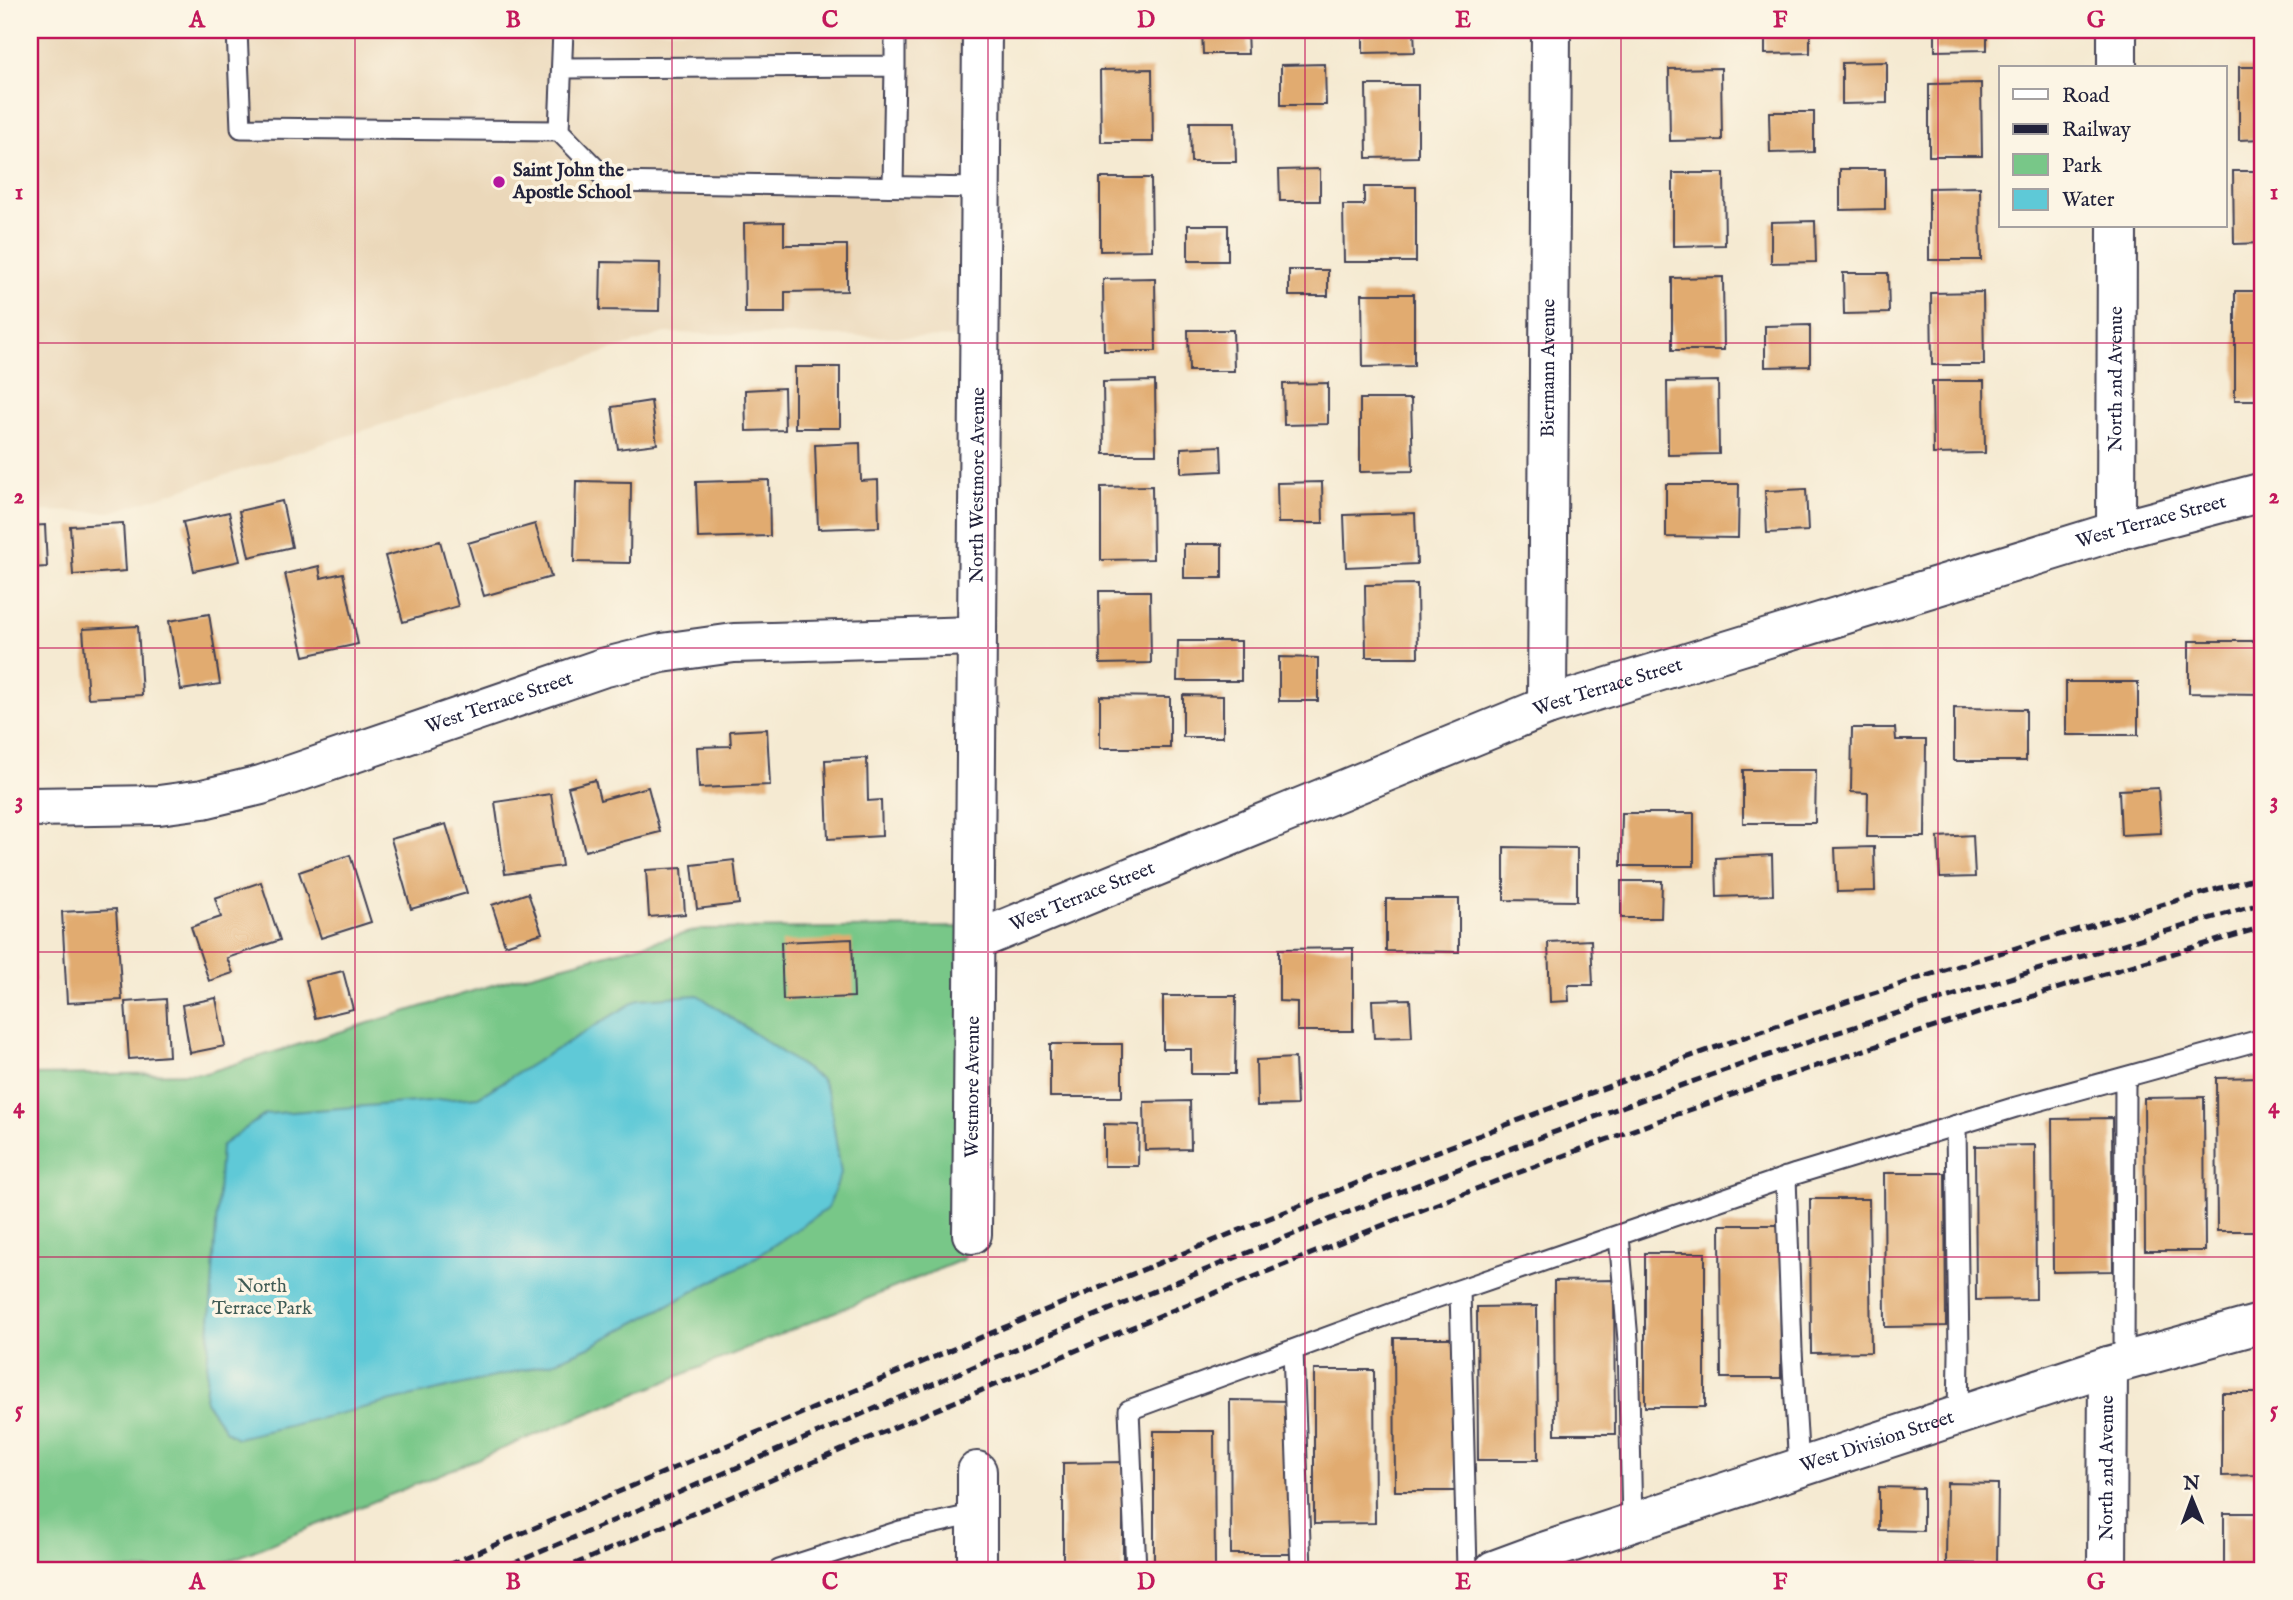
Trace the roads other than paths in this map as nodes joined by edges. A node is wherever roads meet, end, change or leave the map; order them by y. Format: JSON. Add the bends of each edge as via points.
{"nodes":[{"id":1,"x":237,"y":30,"type":"edge"},
{"id":2,"x":563,"y":30,"type":"edge"},
{"id":3,"x":895,"y":30,"type":"edge"},
{"id":4,"x":982,"y":30,"type":"edge"},
{"id":5,"x":1551,"y":30,"type":"edge"},
{"id":6,"x":2117,"y":30,"type":"edge"},
{"id":7,"x":895,"y":66,"type":"junction"},
{"id":8,"x":2117,"y":66,"type":"edge"},
{"id":9,"x":562,"y":68,"type":"junction"},
{"id":10,"x":559,"y":131,"type":"junction"},
{"id":11,"x":893,"y":186,"type":"junction"},
{"id":12,"x":980,"y":188,"type":"junction"},
{"id":13,"x":2117,"y":228,"type":"edge"},
{"id":14,"x":2263,"y":492,"type":"edge"},
{"id":15,"x":2116,"y":531,"type":"junction"},
{"id":16,"x":976,"y":636,"type":"junction"},
{"id":17,"x":1547,"y":706,"type":"junction"},
{"id":18,"x":30,"y":807,"type":"edge"},
{"id":19,"x":975,"y":941,"type":"junction"},
{"id":20,"x":2263,"y":1039,"type":"edge"},
{"id":21,"x":2124,"y":1077,"type":"junction"},
{"id":22,"x":1956,"y":1125,"type":"junction"},
{"id":23,"x":1786,"y":1177,"type":"junction"},
{"id":24,"x":972,"y":1234,"type":"dead end"},
{"id":25,"x":1619,"y":1236,"type":"junction"},
{"id":26,"x":1460,"y":1290,"type":"junction"},
{"id":27,"x":2263,"y":1323,"type":"edge"},
{"id":28,"x":1293,"y":1350,"type":"junction"},
{"id":29,"x":2116,"y":1364,"type":"junction"},
{"id":30,"x":1958,"y":1416,"type":"junction"},
{"id":31,"x":1799,"y":1468,"type":"junction"},
{"id":32,"x":977,"y":1471,"type":"dead end"},
{"id":33,"x":976,"y":1514,"type":"junction"},
{"id":34,"x":1632,"y":1523,"type":"junction"},
{"id":35,"x":1540,"y":1562,"type":"edge"},
{"id":36,"x":779,"y":1570,"type":"edge"},
{"id":37,"x":977,"y":1570,"type":"edge"},
{"id":38,"x":1136,"y":1570,"type":"edge"},
{"id":39,"x":1301,"y":1570,"type":"edge"},
{"id":40,"x":1466,"y":1570,"type":"edge"},
{"id":41,"x":1494,"y":1570,"type":"edge"},
{"id":42,"x":2107,"y":1570,"type":"edge"}],
"edges":[{"from":1,"to":10,"type":"lane","via":[[240,128]]},
{"from":2,"to":9,"type":"lane"},
{"from":3,"to":7,"type":"lane"},
{"from":4,"to":12,"type":"street","name":"North Westmore Avenue"},
{"from":5,"to":17,"type":"street","name":"Biermann Avenue"},
{"from":6,"to":8,"type":"street"},
{"from":7,"to":9,"type":"lane"},
{"from":7,"to":11,"type":"lane"},
{"from":9,"to":10,"type":"lane"},
{"from":10,"to":11,"type":"lane","via":[[610,182]]},
{"from":11,"to":12,"type":"lane"},
{"from":12,"to":16,"type":"street","name":"North Westmore Avenue"},
{"from":13,"to":15,"type":"street","name":"North 2nd Avenue"},
{"from":14,"to":15,"type":"street","name":"West Terrace Street"},
{"from":15,"to":17,"type":"street","name":"West Terrace Street"},
{"from":16,"to":18,"type":"street","name":"West Terrace Street","via":[[734,643],[662,653],[602,668],[238,791],[159,806]]},
{"from":16,"to":19,"type":"street","name":"North Westmore Avenue"},
{"from":17,"to":19,"type":"street","name":"West Terrace Street"},
{"from":19,"to":24,"type":"street","name":"Westmore Avenue"},
{"from":20,"to":21,"type":"lane"},
{"from":21,"to":22,"type":"lane"},
{"from":21,"to":29,"type":"lane"},
{"from":22,"to":23,"type":"lane"},
{"from":22,"to":30,"type":"lane"},
{"from":23,"to":25,"type":"lane"},
{"from":23,"to":31,"type":"lane"},
{"from":25,"to":26,"type":"lane"},
{"from":25,"to":34,"type":"lane","via":[[1628,1340]]},
{"from":26,"to":28,"type":"lane"},
{"from":26,"to":40,"type":"lane"},
{"from":27,"to":29,"type":"street","name":"West Division Street"},
{"from":28,"to":38,"type":"lane","via":[[1129,1410]]},
{"from":28,"to":39,"type":"lane"},
{"from":29,"to":30,"type":"street","name":"West Division Street"},
{"from":29,"to":42,"type":"street","name":"North 2nd Avenue"},
{"from":30,"to":31,"type":"street","name":"West Division Street"},
{"from":31,"to":34,"type":"street","name":"West Division Street"},
{"from":32,"to":33,"type":"street"},
{"from":33,"to":36,"type":"lane","via":[[900,1531]]},
{"from":33,"to":37,"type":"street"},
{"from":34,"to":35,"type":"street","name":"West Division Street"},
{"from":35,"to":41,"type":"street","name":"West Division Street"}]}
